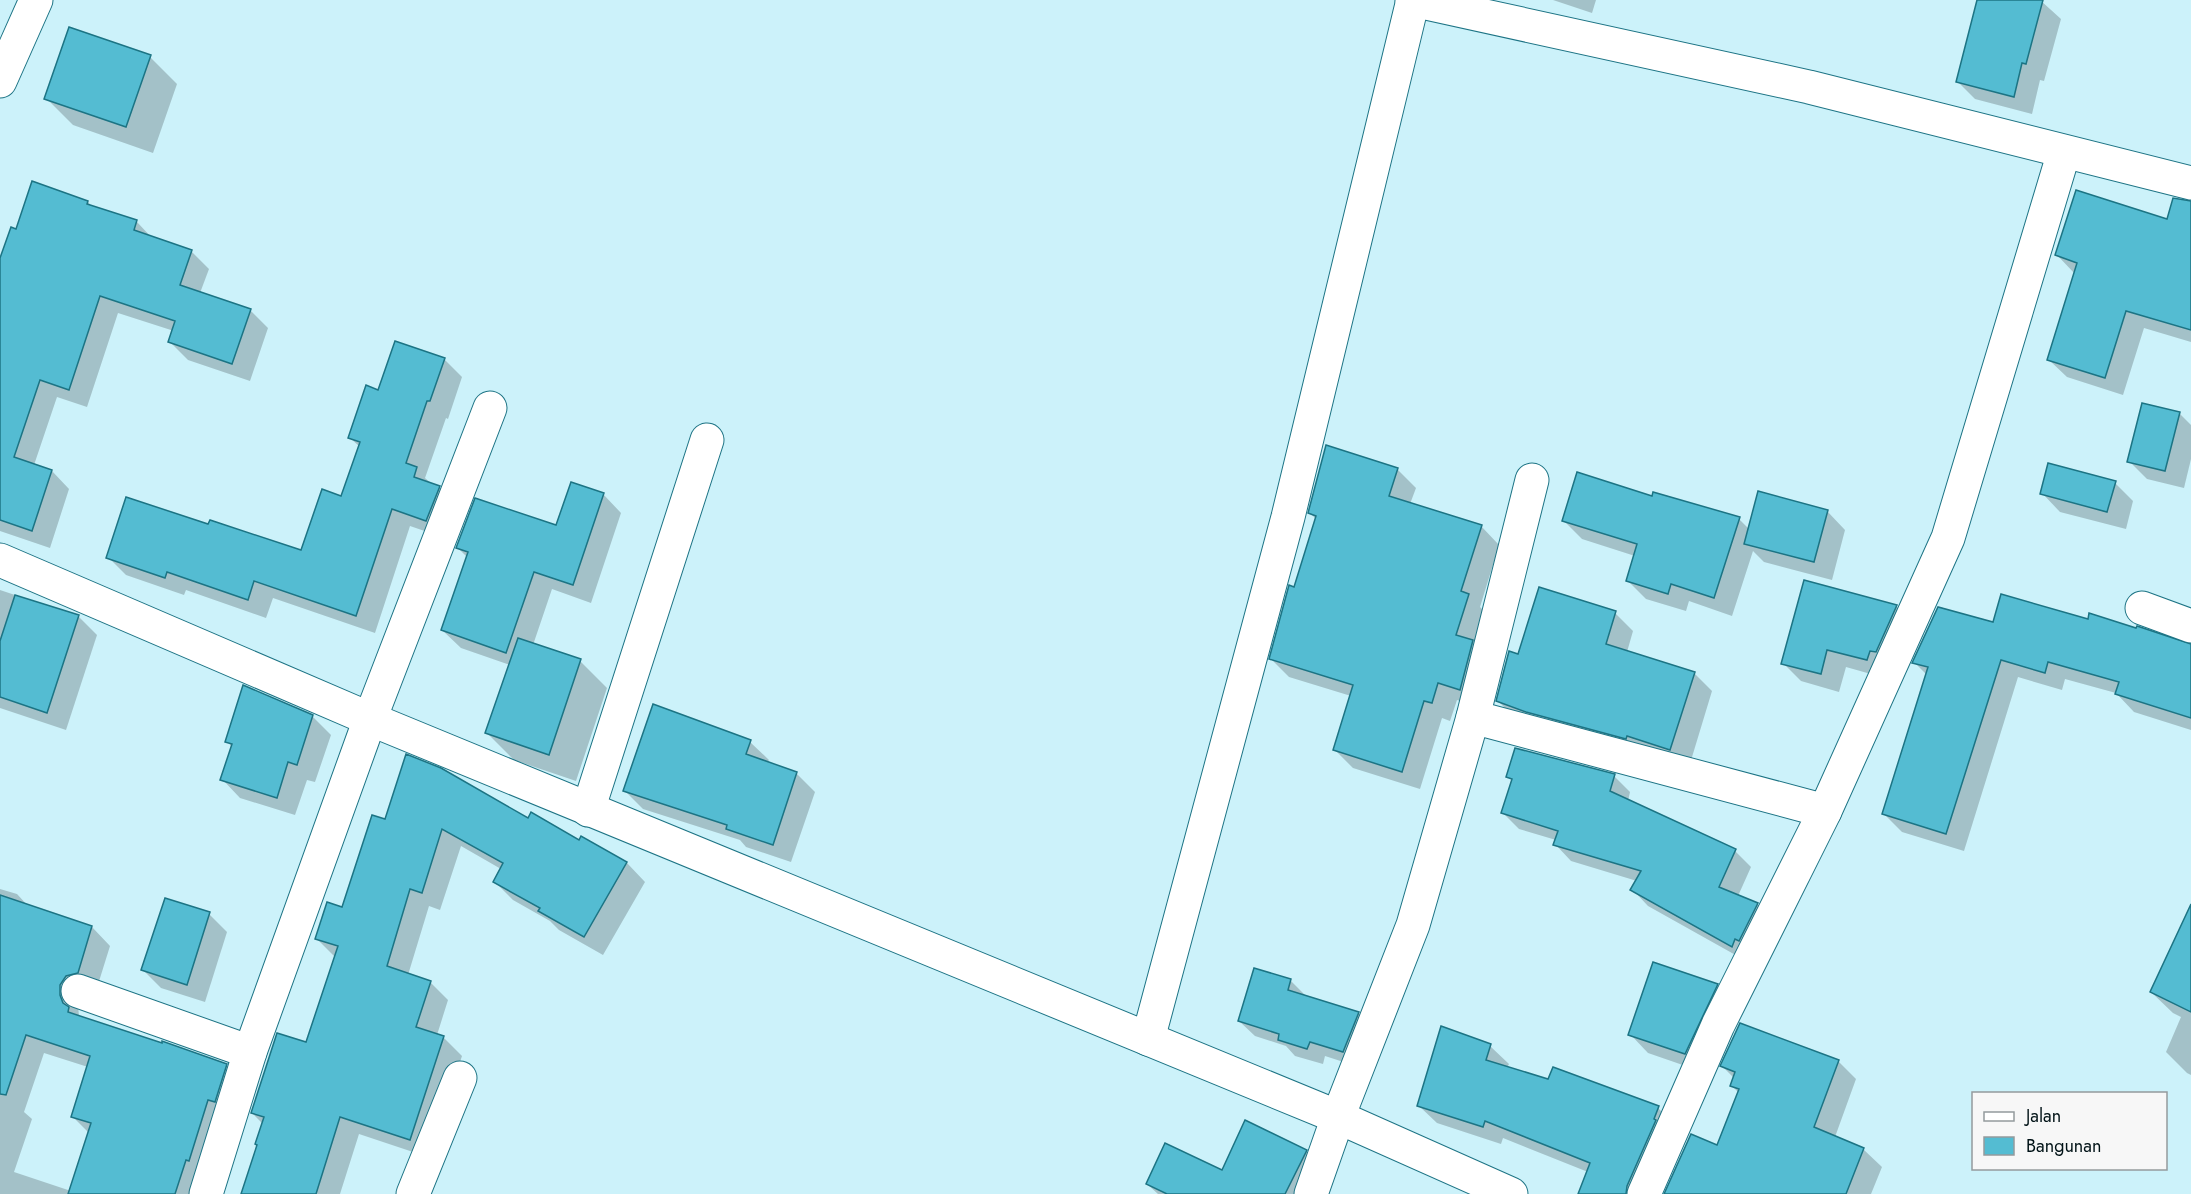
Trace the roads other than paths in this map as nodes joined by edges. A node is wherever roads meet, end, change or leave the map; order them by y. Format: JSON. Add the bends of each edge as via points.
{"nodes":[{"id":1,"x":36,"y":0,"type":"edge"},
{"id":2,"x":1412,"y":0,"type":"edge"},
{"id":3,"x":0,"y":81,"type":"edge"},
{"id":4,"x":2064,"y":152,"type":"junction"},
{"id":5,"x":2191,"y":183,"type":"edge"},
{"id":6,"x":490,"y":408,"type":"dead end"},
{"id":7,"x":707,"y":440,"type":"dead end"},
{"id":8,"x":1532,"y":480,"type":"dead end"},
{"id":9,"x":0,"y":560,"type":"edge"},
{"id":10,"x":2142,"y":608,"type":"dead end"},
{"id":11,"x":2191,"y":626,"type":"edge"},
{"id":12,"x":1473,"y":717,"type":"junction"},
{"id":13,"x":370,"y":719,"type":"junction"},
{"id":14,"x":588,"y":810,"type":"junction"},
{"id":15,"x":1826,"y":811,"type":"junction"},
{"id":16,"x":78,"y":991,"type":"dead end"},
{"id":17,"x":1148,"y":1039,"type":"junction"},
{"id":18,"x":250,"y":1052,"type":"junction"},
{"id":19,"x":460,"y":1078,"type":"dead end"},
{"id":20,"x":1338,"y":1117,"type":"junction"},
{"id":21,"x":206,"y":1194,"type":"edge"},
{"id":22,"x":413,"y":1194,"type":"edge"},
{"id":23,"x":1311,"y":1194,"type":"edge"},
{"id":24,"x":1511,"y":1194,"type":"edge"},
{"id":25,"x":1644,"y":1194,"type":"edge"}],
"edges":[{"from":1,"to":3,"type":"street"},
{"from":2,"to":4,"type":"street","via":[[1809,87]]},
{"from":2,"to":17,"type":"street","via":[[1288,517]]},
{"from":4,"to":5,"type":"street"},
{"from":4,"to":15,"type":"street","via":[[1948,538]]},
{"from":6,"to":13,"type":"street"},
{"from":7,"to":14,"type":"street"},
{"from":8,"to":12,"type":"street"},
{"from":9,"to":13,"type":"street"},
{"from":10,"to":11,"type":"street"},
{"from":12,"to":15,"type":"street"},
{"from":12,"to":20,"type":"street","via":[[1413,925]]},
{"from":13,"to":14,"type":"street"},
{"from":13,"to":18,"type":"street"},
{"from":14,"to":17,"type":"street"},
{"from":15,"to":25,"type":"street","via":[[1718,1025]]},
{"from":16,"to":18,"type":"street"},
{"from":17,"to":20,"type":"street"},
{"from":18,"to":21,"type":"street"},
{"from":19,"to":22,"type":"street"},
{"from":20,"to":23,"type":"street"},
{"from":20,"to":24,"type":"street"}]}
